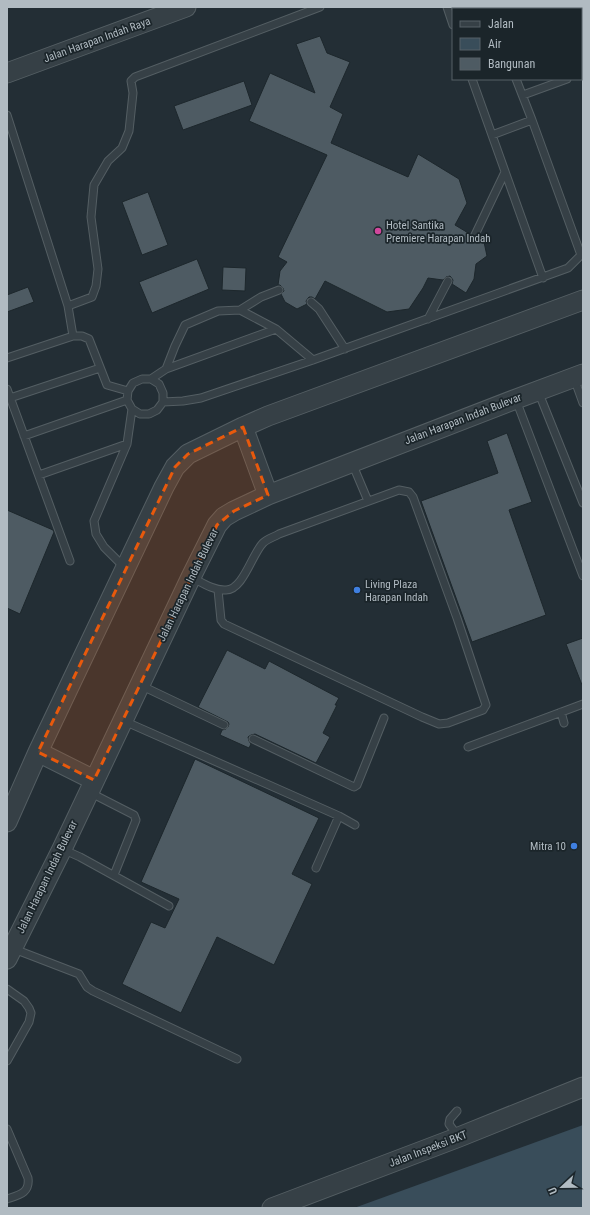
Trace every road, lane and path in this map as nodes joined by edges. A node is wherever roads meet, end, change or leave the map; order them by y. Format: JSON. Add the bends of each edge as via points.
{"nodes":[{"id":1,"x":186,"y":7,"type":"edge"},
{"id":2,"x":320,"y":7,"type":"edge"},
{"id":3,"x":447,"y":7,"type":"edge"},
{"id":4,"x":452,"y":22,"type":"edge"},
{"id":5,"x":7,"y":73,"type":"edge"},
{"id":6,"x":472,"y":80,"type":"edge"},
{"id":7,"x":516,"y":80,"type":"edge"},
{"id":8,"x":564,"y":80,"type":"edge"},
{"id":9,"x":523,"y":95,"type":"junction"},
{"id":10,"x":7,"y":115,"type":"edge"},
{"id":11,"x":532,"y":120,"type":"junction"},
{"id":12,"x":492,"y":135,"type":"junction"},
{"id":13,"x":505,"y":172,"type":"junction"},
{"id":14,"x":474,"y":236,"type":"dead end"},
{"id":15,"x":543,"y":278,"type":"junction"},
{"id":16,"x":448,"y":281,"type":"dead end"},
{"id":17,"x":279,"y":290,"type":"dead end"},
{"id":18,"x":583,"y":300,"type":"edge"},
{"id":19,"x":311,"y":302,"type":"dead end"},
{"id":20,"x":68,"y":306,"type":"junction"},
{"id":21,"x":240,"y":310,"type":"junction"},
{"id":22,"x":428,"y":319,"type":"junction"},
{"id":23,"x":276,"y":329,"type":"junction"},
{"id":24,"x":73,"y":336,"type":"junction"},
{"id":25,"x":345,"y":349,"type":"junction"},
{"id":26,"x":7,"y":358,"type":"edge"},
{"id":27,"x":313,"y":360,"type":"junction"},
{"id":28,"x":100,"y":368,"type":"junction"},
{"id":29,"x":166,"y":369,"type":"junction"},
{"id":30,"x":578,"y":376,"type":"edge"},
{"id":31,"x":151,"y":379,"type":"junction"},
{"id":32,"x":7,"y":388,"type":"edge"},
{"id":33,"x":128,"y":391,"type":"junction"},
{"id":34,"x":538,"y":391,"type":"junction"},
{"id":35,"x":10,"y":398,"type":"junction"},
{"id":36,"x":516,"y":399,"type":"junction"},
{"id":37,"x":128,"y":400,"type":"junction"},
{"id":38,"x":163,"y":402,"type":"junction"},
{"id":39,"x":583,"y":404,"type":"edge"},
{"id":40,"x":132,"y":409,"type":"junction"},
{"id":41,"x":243,"y":427,"type":"junction"},
{"id":42,"x":24,"y":436,"type":"junction"},
{"id":43,"x":127,"y":444,"type":"junction"},
{"id":44,"x":352,"y":463,"type":"junction"},
{"id":45,"x":39,"y":475,"type":"junction"},
{"id":46,"x":265,"y":488,"type":"junction"},
{"id":47,"x":368,"y":501,"type":"junction"},
{"id":48,"x":583,"y":503,"type":"edge"},
{"id":49,"x":70,"y":561,"type":"dead end"},
{"id":50,"x":125,"y":568,"type":"junction"},
{"id":51,"x":583,"y":576,"type":"edge"},
{"id":52,"x":191,"y":577,"type":"junction"},
{"id":53,"x":218,"y":590,"type":"junction"},
{"id":54,"x":139,"y":685,"type":"junction"},
{"id":55,"x":583,"y":704,"type":"edge"},
{"id":56,"x":561,"y":712,"type":"junction"},
{"id":57,"x":384,"y":718,"type":"dead end"},
{"id":58,"x":123,"y":720,"type":"junction"},
{"id":59,"x":564,"y":723,"type":"dead end"},
{"id":60,"x":224,"y":725,"type":"dead end"},
{"id":61,"x":253,"y":739,"type":"dead end"},
{"id":62,"x":468,"y":747,"type":"dead end"},
{"id":63,"x":40,"y":753,"type":"junction"},
{"id":64,"x":88,"y":782,"type":"junction"},
{"id":65,"x":340,"y":816,"type":"junction"},
{"id":66,"x":7,"y":822,"type":"edge"},
{"id":67,"x":355,"y":825,"type":"dead end"},
{"id":68,"x":62,"y":848,"type":"junction"},
{"id":69,"x":316,"y":868,"type":"dead end"},
{"id":70,"x":114,"y":875,"type":"junction"},
{"id":71,"x":169,"y":906,"type":"dead end"},
{"id":72,"x":10,"y":954,"type":"edge"},
{"id":73,"x":7,"y":989,"type":"edge"},
{"id":74,"x":237,"y":1059,"type":"dead end"},
{"id":75,"x":7,"y":1061,"type":"edge"},
{"id":76,"x":583,"y":1087,"type":"edge"},
{"id":77,"x":457,"y":1111,"type":"dead end"},
{"id":78,"x":7,"y":1129,"type":"edge"},
{"id":79,"x":459,"y":1137,"type":"junction"},
{"id":80,"x":7,"y":1199,"type":"edge"},
{"id":81,"x":272,"y":1208,"type":"edge"}],
"edges":[{"from":1,"to":5,"type":"street","name":"Jalan Harapan Indah Raya"},
{"from":2,"to":20,"type":"lane","via":[[135,77],[131,81],[133,93],[129,131],[122,148],[108,161],[94,185],[91,217],[98,269],[96,286],[92,297]]},
{"from":3,"to":4,"type":"lane"},
{"from":6,"to":12,"type":"lane"},
{"from":7,"to":9,"type":"lane"},
{"from":8,"to":9,"type":"lane"},
{"from":9,"to":11,"type":"lane"},
{"from":10,"to":20,"type":"lane"},
{"from":11,"to":12,"type":"lane"},
{"from":11,"to":15,"type":"lane","via":[[580,255],[568,268]]},
{"from":12,"to":13,"type":"lane"},
{"from":13,"to":14,"type":"lane"},
{"from":13,"to":15,"type":"lane"},
{"from":15,"to":22,"type":"lane"},
{"from":16,"to":22,"type":"lane"},
{"from":17,"to":21,"type":"lane"},
{"from":18,"to":41,"type":"street"},
{"from":19,"to":25,"type":"lane","via":[[319,309]]},
{"from":20,"to":24,"type":"lane"},
{"from":21,"to":23,"type":"lane"},
{"from":21,"to":29,"type":"lane","via":[[218,311],[185,325]]},
{"from":22,"to":25,"type":"lane"},
{"from":23,"to":27,"type":"lane"},
{"from":23,"to":29,"type":"lane"},
{"from":24,"to":26,"type":"lane"},
{"from":24,"to":28,"type":"lane","via":[[90,339]]},
{"from":25,"to":27,"type":"lane"},
{"from":27,"to":38,"type":"lane","via":[[201,398]]},
{"from":28,"to":33,"type":"lane","via":[[107,385]]},
{"from":28,"to":35,"type":"lane"},
{"from":29,"to":31,"type":"lane"},
{"from":30,"to":34,"type":"street","name":"Jalan Harapan Indah Bulevar"},
{"from":30,"to":39,"type":"lane"},
{"from":31,"to":33,"type":"lane","via":[[133,383]]},
{"from":31,"to":38,"type":"lane","via":[[159,384]]},
{"from":32,"to":35,"type":"lane"},
{"from":33,"to":37,"type":"lane"},
{"from":34,"to":36,"type":"street","name":"Jalan Harapan Indah Bulevar"},
{"from":34,"to":48,"type":"lane"},
{"from":35,"to":42,"type":"lane"},
{"from":36,"to":44,"type":"street","name":"Jalan Harapan Indah Bulevar"},
{"from":36,"to":51,"type":"lane"},
{"from":37,"to":40,"type":"lane"},
{"from":37,"to":42,"type":"lane"},
{"from":38,"to":40,"type":"lane","via":[[157,410],[149,414],[140,414]]},
{"from":40,"to":43,"type":"lane"},
{"from":41,"to":46,"type":"street"},
{"from":41,"to":50,"type":"street","via":[[188,454],[175,467]]},
{"from":42,"to":45,"type":"lane"},
{"from":43,"to":45,"type":"lane"},
{"from":43,"to":50,"type":"lane","via":[[94,521],[96,534],[104,547]]},
{"from":44,"to":46,"type":"street","name":"Jalan Harapan Indah Bulevar"},
{"from":44,"to":47,"type":"lane"},
{"from":45,"to":49,"type":"lane"},
{"from":46,"to":52,"type":"street","name":"Jalan Harapan Indah Bulevar","via":[[224,517],[217,525]]},
{"from":47,"to":53,"type":"lane","via":[[269,539],[232,589]]},
{"from":47,"to":53,"type":"lane","via":[[399,490],[409,492],[413,497],[486,705],[483,710],[448,723],[438,724],[422,717],[224,624],[221,620]]},
{"from":50,"to":63,"type":"street"},
{"from":52,"to":53,"type":"lane"},
{"from":52,"to":54,"type":"street","name":"Jalan Harapan Indah Bulevar"},
{"from":54,"to":58,"type":"street","name":"Jalan Harapan Indah Bulevar"},
{"from":54,"to":60,"type":"lane"},
{"from":55,"to":56,"type":"lane"},
{"from":56,"to":59,"type":"lane"},
{"from":56,"to":62,"type":"lane"},
{"from":57,"to":61,"type":"lane","via":[[357,785],[354,786]]},
{"from":58,"to":64,"type":"street","name":"Jalan Harapan Indah Bulevar"},
{"from":58,"to":65,"type":"lane"},
{"from":63,"to":64,"type":"street"},
{"from":63,"to":66,"type":"street"},
{"from":64,"to":68,"type":"street","name":"Jalan Harapan Indah Bulevar"},
{"from":64,"to":70,"type":"lane","via":[[134,815],[136,820]]},
{"from":65,"to":67,"type":"lane"},
{"from":65,"to":69,"type":"lane"},
{"from":68,"to":70,"type":"lane"},
{"from":68,"to":72,"type":"street","name":"Jalan Harapan Indah Bulevar"},
{"from":70,"to":71,"type":"lane"},
{"from":72,"to":74,"type":"lane","via":[[78,974],[93,991]]},
{"from":73,"to":75,"type":"lane","via":[[24,1001],[31,1013],[29,1022]]},
{"from":76,"to":79,"type":"street","name":"Jalan Inspeksi BKT"},
{"from":77,"to":79,"type":"lane","via":[[449,1124]]},
{"from":78,"to":80,"type":"lane","via":[[28,1183],[27,1188],[20,1194]]},
{"from":79,"to":81,"type":"street","name":"Jalan Inspeksi BKT"}]}
